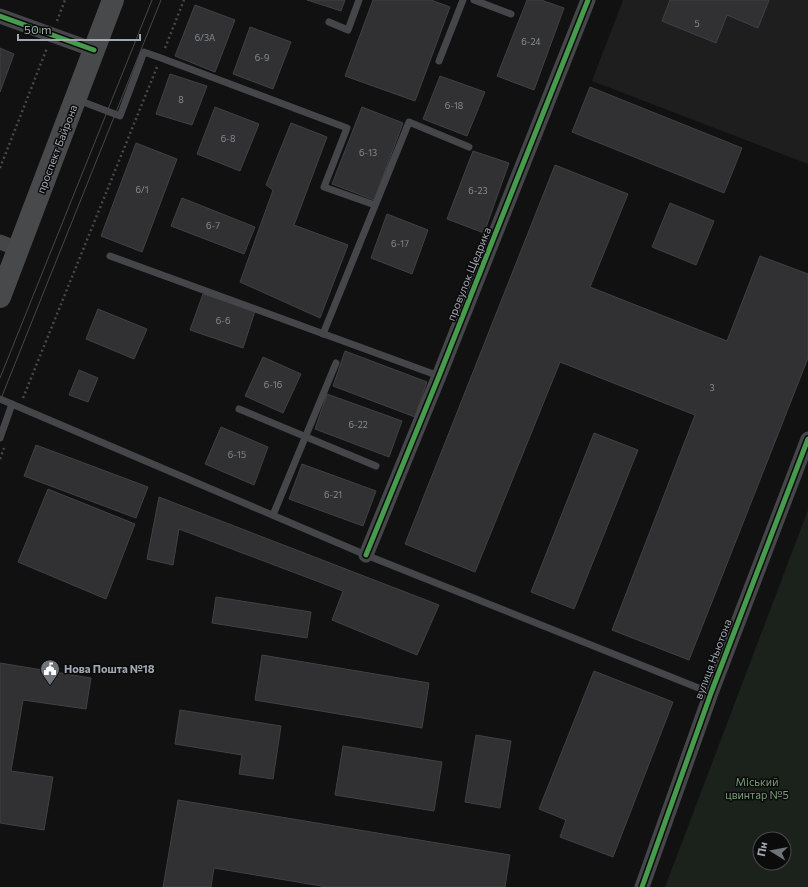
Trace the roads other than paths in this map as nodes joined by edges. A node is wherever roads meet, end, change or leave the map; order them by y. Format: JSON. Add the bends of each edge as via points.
{"nodes":[{"id":1,"x":113,"y":0,"type":"edge"},
{"id":2,"x":359,"y":0,"type":"edge"},
{"id":3,"x":463,"y":0,"type":"edge"},
{"id":4,"x":474,"y":0,"type":"edge"},
{"id":5,"x":588,"y":0,"type":"edge"},
{"id":6,"x":511,"y":14,"type":"dead end"},
{"id":7,"x":0,"y":16,"type":"edge"},
{"id":8,"x":329,"y":22,"type":"dead end"},
{"id":9,"x":94,"y":50,"type":"junction"},
{"id":10,"x":439,"y":61,"type":"dead end"},
{"id":11,"x":76,"y":99,"type":"junction"},
{"id":12,"x":469,"y":147,"type":"dead end"},
{"id":13,"x":375,"y":205,"type":"junction"},
{"id":14,"x":9,"y":246,"type":"edge"},
{"id":15,"x":110,"y":256,"type":"dead end"},
{"id":16,"x":0,"y":297,"type":"edge"},
{"id":17,"x":323,"y":334,"type":"junction"},
{"id":18,"x":336,"y":363,"type":"dead end"},
{"id":19,"x":439,"y":376,"type":"junction"},
{"id":20,"x":0,"y":399,"type":"edge"},
{"id":21,"x":12,"y":404,"type":"junction"},
{"id":22,"x":239,"y":409,"type":"dead end"},
{"id":23,"x":305,"y":436,"type":"junction"},
{"id":24,"x":0,"y":438,"type":"edge"},
{"id":25,"x":808,"y":439,"type":"edge"},
{"id":26,"x":376,"y":466,"type":"dead end"},
{"id":27,"x":273,"y":515,"type":"junction"},
{"id":28,"x":366,"y":555,"type":"junction"},
{"id":29,"x":711,"y":693,"type":"junction"},
{"id":30,"x":642,"y":887,"type":"edge"}],
"edges":[{"from":1,"to":9,"type":"main road","name":"проспект Байрона"},
{"from":2,"to":8,"type":"lane","via":[[348,30]]},
{"from":3,"to":10,"type":"lane"},
{"from":4,"to":6,"type":"lane"},
{"from":5,"to":19,"type":"street","name":"провулок Щедрика"},
{"from":7,"to":9,"type":"street"},
{"from":9,"to":11,"type":"main road","name":"проспект Байрона"},
{"from":11,"to":13,"type":"lane","via":[[120,116],[144,52],[161,58],[347,128],[324,186]]},
{"from":11,"to":14,"type":"main road","name":"проспект Байрона"},
{"from":12,"to":13,"type":"lane","via":[[409,122]]},
{"from":13,"to":17,"type":"lane"},
{"from":14,"to":16,"type":"main road","name":"проспект Байрона"},
{"from":15,"to":17,"type":"lane"},
{"from":17,"to":19,"type":"lane"},
{"from":18,"to":23,"type":"lane"},
{"from":19,"to":28,"type":"street","name":"провулок Щедрика"},
{"from":20,"to":21,"type":"lane"},
{"from":21,"to":24,"type":"lane"},
{"from":21,"to":27,"type":"lane"},
{"from":22,"to":23,"type":"lane"},
{"from":23,"to":26,"type":"lane"},
{"from":23,"to":27,"type":"lane"},
{"from":25,"to":29,"type":"street","name":"вулиця Ньютона"},
{"from":27,"to":28,"type":"lane"},
{"from":28,"to":29,"type":"lane"},
{"from":29,"to":30,"type":"street","name":"вулиця Ньютона"}]}
